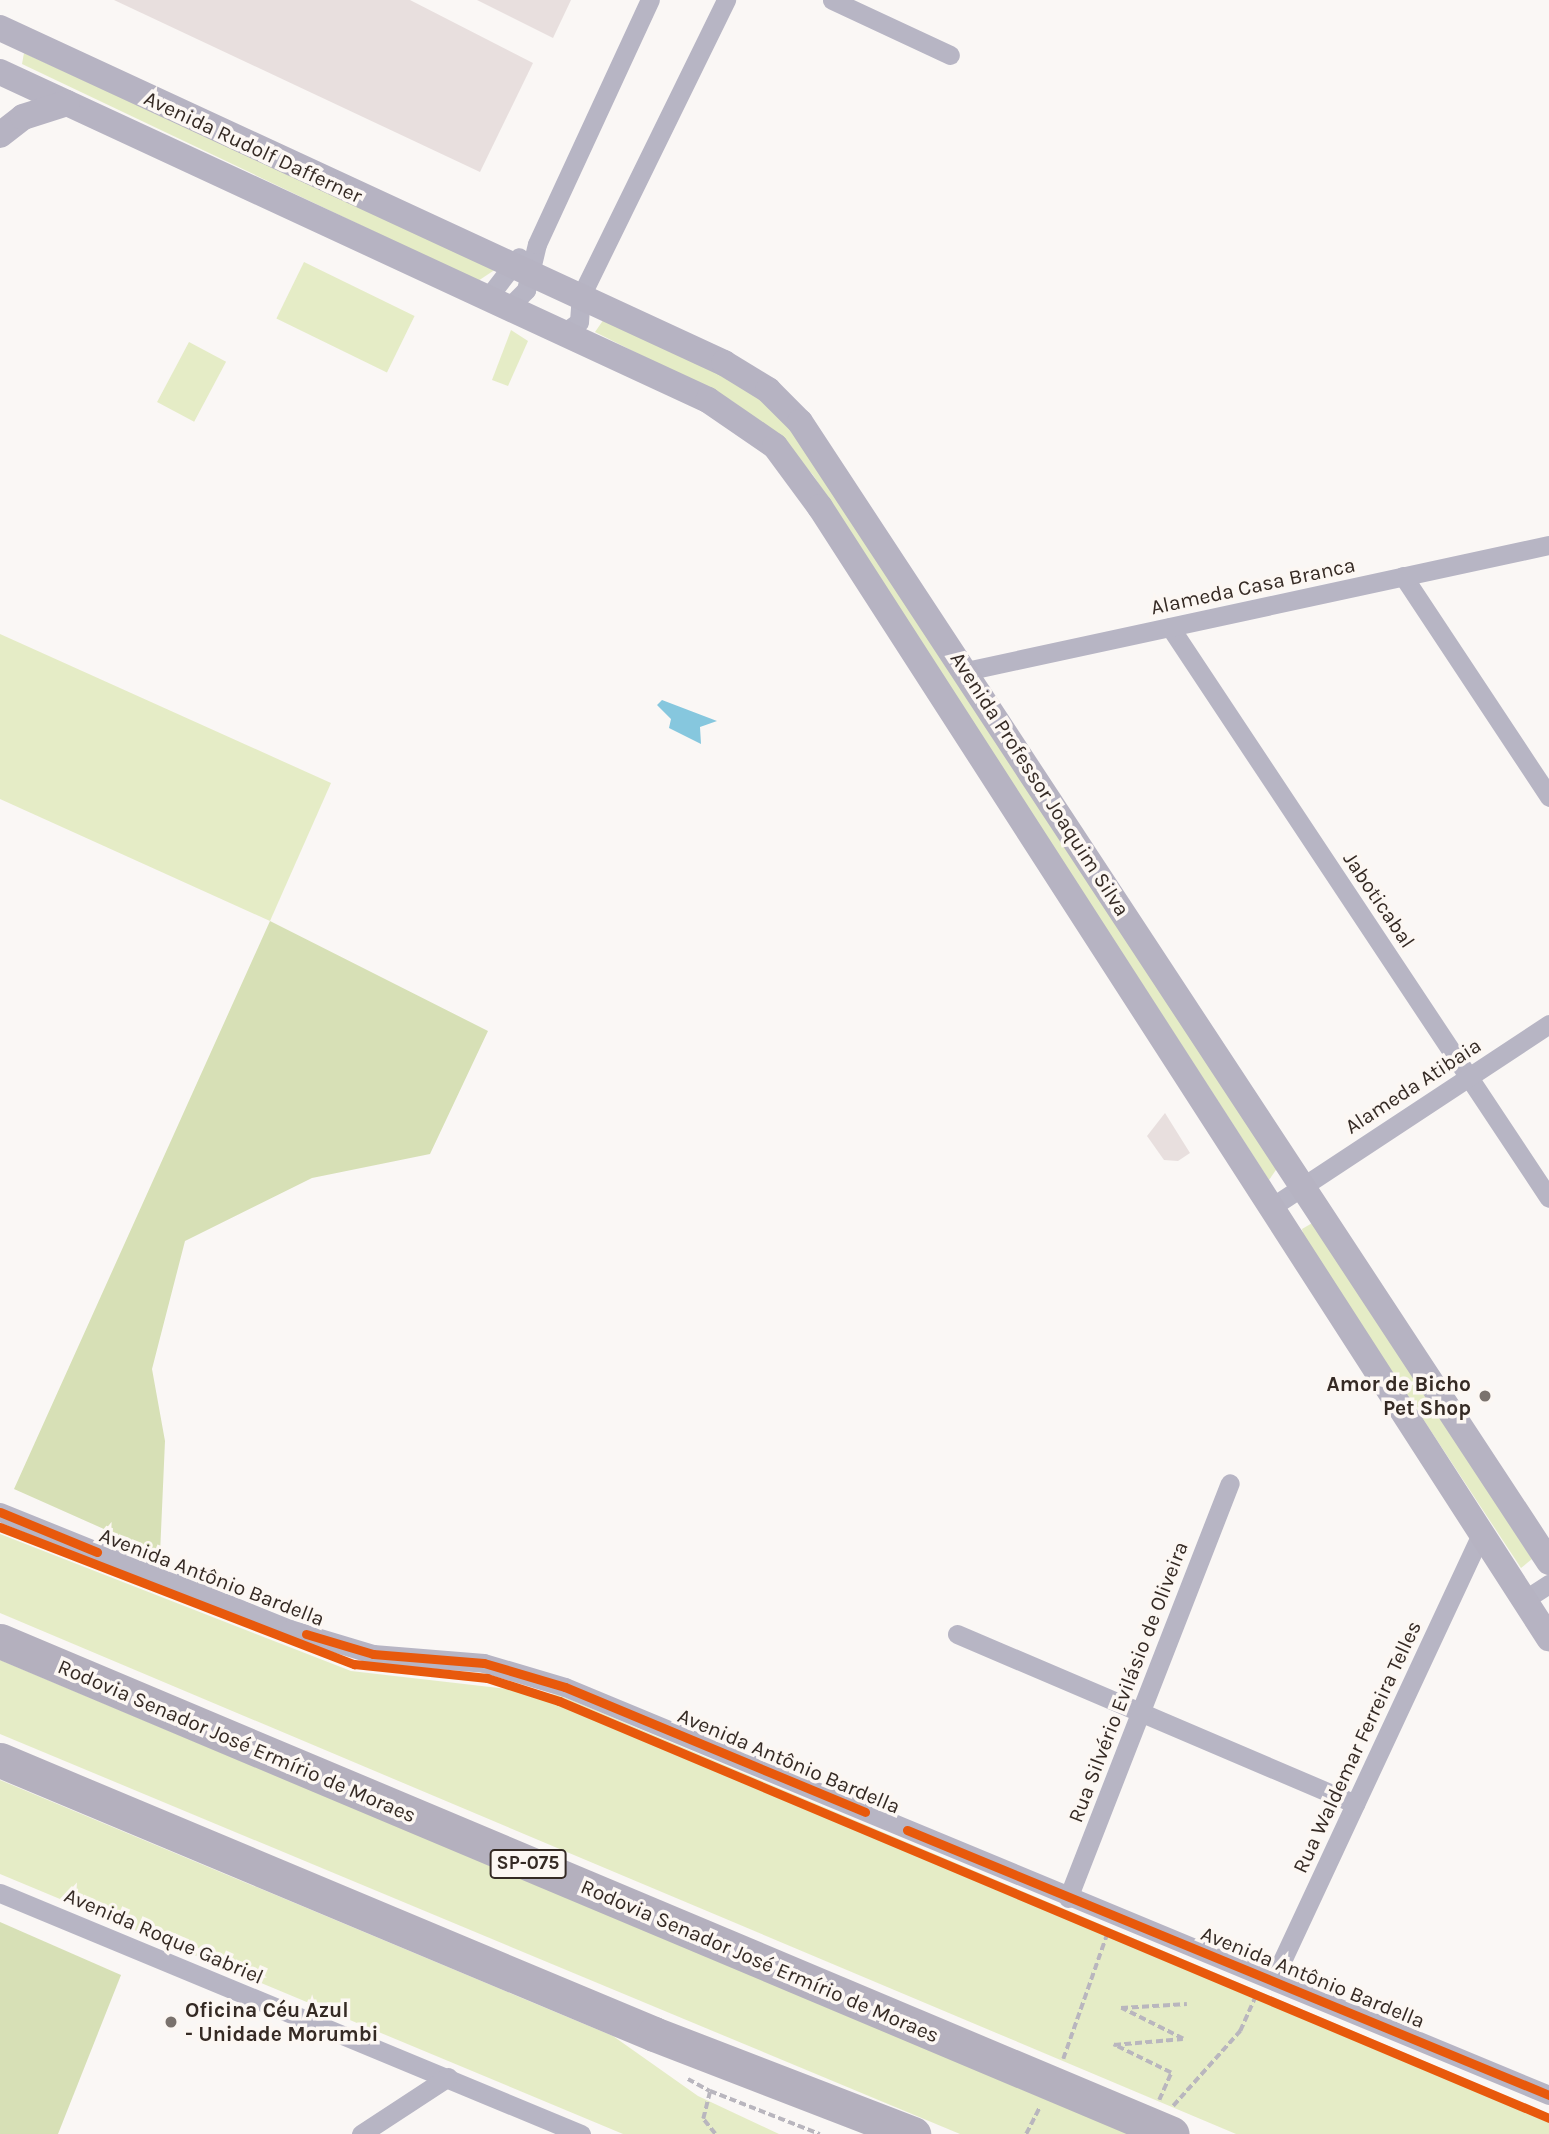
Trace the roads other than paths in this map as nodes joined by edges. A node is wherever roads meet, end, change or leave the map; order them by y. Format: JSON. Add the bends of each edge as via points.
{"nodes":[{"id":1,"x":650,"y":0,"type":"edge"},
{"id":2,"x":726,"y":0,"type":"edge"},
{"id":3,"x":832,"y":0,"type":"edge"},
{"id":4,"x":0,"y":28,"type":"edge"},
{"id":5,"x":950,"y":55,"type":"dead end"},
{"id":6,"x":0,"y":72,"type":"edge"},
{"id":7,"x":66,"y":103,"type":"junction"},
{"id":8,"x":0,"y":135,"type":"edge"},
{"id":9,"x":518,"y":272,"type":"junction"},
{"id":10,"x":581,"y":296,"type":"junction"},
{"id":11,"x":500,"y":301,"type":"junction"},
{"id":12,"x":565,"y":332,"type":"junction"},
{"id":13,"x":768,"y":390,"type":"joint"},
{"id":14,"x":739,"y":417,"type":"joint"},
{"id":15,"x":1549,"y":545,"type":"edge"},
{"id":16,"x":1403,"y":576,"type":"junction"},
{"id":17,"x":1170,"y":627,"type":"junction"},
{"id":18,"x":966,"y":671,"type":"junction"},
{"id":19,"x":1549,"y":797,"type":"edge"},
{"id":20,"x":1549,"y":1024,"type":"edge"},
{"id":21,"x":1469,"y":1077,"type":"junction"},
{"id":22,"x":1303,"y":1186,"type":"junction"},
{"id":23,"x":1549,"y":1198,"type":"edge"},
{"id":24,"x":1270,"y":1208,"type":"junction"},
{"id":25,"x":1230,"y":1483,"type":"dead end"},
{"id":26,"x":0,"y":1512,"type":"edge"},
{"id":27,"x":1481,"y":1534,"type":"junction"},
{"id":28,"x":1549,"y":1563,"type":"edge"},
{"id":29,"x":1549,"y":1584,"type":"edge"},
{"id":30,"x":1524,"y":1600,"type":"junction"},
{"id":31,"x":957,"y":1634,"type":"dead end"},
{"id":32,"x":1549,"y":1638,"type":"edge"},
{"id":33,"x":0,"y":1642,"type":"edge"},
{"id":34,"x":1140,"y":1714,"type":"junction"},
{"id":35,"x":0,"y":1760,"type":"edge"},
{"id":36,"x":1355,"y":1804,"type":"junction"},
{"id":37,"x":0,"y":1893,"type":"edge"},
{"id":38,"x":1068,"y":1898,"type":"junction"},
{"id":39,"x":1274,"y":1978,"type":"junction"},
{"id":40,"x":448,"y":2077,"type":"junction"},
{"id":41,"x":1549,"y":2095,"type":"edge"},
{"id":42,"x":1160,"y":2129,"type":"edge"},
{"id":43,"x":361,"y":2134,"type":"edge"},
{"id":44,"x":581,"y":2134,"type":"edge"},
{"id":45,"x":913,"y":2134,"type":"edge"}],
"edges":[{"from":1,"to":9,"type":"street","via":[[537,244]]},
{"from":2,"to":10,"type":"street"},
{"from":3,"to":5,"type":"street"},
{"from":4,"to":9,"type":"main road","name":"Avenida Rudolf Dafferner"},
{"from":6,"to":7,"type":"main road","name":"Avenida Rudolf Dafferner"},
{"from":7,"to":8,"type":"main road","via":[[23,117]]},
{"from":7,"to":11,"type":"main road","name":"Avenida Rudolf Dafferner"},
{"from":9,"to":10,"type":"main road","name":"Avenida Rudolf Dafferner"},
{"from":9,"to":11,"type":"street"},
{"from":9,"to":11,"type":"street"},
{"from":10,"to":12,"type":"street","via":[[579,322]]},
{"from":10,"to":13,"type":"main road","name":"Avenida Rudolf Dafferner"},
{"from":11,"to":12,"type":"main road","name":"Avenida Rudolf Dafferner"},
{"from":12,"to":14,"type":"main road","name":"Avenida Rudolf Dafferner"},
{"from":13,"to":18,"type":"main road","name":"Avenida Professor Joaquim Silva","via":[[832,462]]},
{"from":14,"to":24,"type":"main road","name":"Avenida Professor Joaquim Silva","via":[[803,482]]},
{"from":15,"to":16,"type":"street","name":"Alameda Casa Branca"},
{"from":16,"to":17,"type":"street","name":"Alameda Casa Branca"},
{"from":16,"to":19,"type":"street"},
{"from":17,"to":18,"type":"street","name":"Alameda Casa Branca"},
{"from":17,"to":21,"type":"street","name":"Jaboticabal"},
{"from":18,"to":22,"type":"main road","name":"Avenida Professor Joaquim Silva"},
{"from":20,"to":21,"type":"street","name":"Alameda Atibaia"},
{"from":21,"to":22,"type":"street","name":"Alameda Atibaia"},
{"from":21,"to":23,"type":"street","name":"Jaboticabal"},
{"from":22,"to":24,"type":"street"},
{"from":22,"to":28,"type":"main road","name":"Avenida Professor Joaquim Silva"},
{"from":24,"to":27,"type":"main road","name":"Avenida Professor Joaquim Silva"},
{"from":25,"to":34,"type":"street","name":"Rua Silvério Evilásio de Oliveira"},
{"from":26,"to":38,"type":"street","name":"Avenida Antônio Bardella","via":[[299,1632],[373,1654],[484,1663],[565,1687]]},
{"from":27,"to":30,"type":"main road","name":"Avenida Professor Joaquim Silva"},
{"from":27,"to":36,"type":"street","name":"Rua Waldemar Ferreira Telles"},
{"from":29,"to":30,"type":"street"},
{"from":30,"to":32,"type":"main road","name":"Avenida Professor Joaquim Silva"},
{"from":31,"to":34,"type":"street"},
{"from":33,"to":42,"type":"highway","name":"Rodovia Senador José Ermírio de Moraes","number":"SP-075"},
{"from":34,"to":36,"type":"street"},
{"from":34,"to":38,"type":"street","name":"Rua Silvério Evilásio de Oliveira"},
{"from":35,"to":45,"type":"highway","via":[[654,2034]]},
{"from":36,"to":39,"type":"street","name":"Rua Waldemar Ferreira Telles"},
{"from":37,"to":40,"type":"street","name":"Avenida Roque Gabriel"},
{"from":38,"to":39,"type":"street","name":"Avenida Antônio Bardella"},
{"from":39,"to":41,"type":"street","name":"Avenida Antônio Bardella"},
{"from":40,"to":43,"type":"street"},
{"from":40,"to":44,"type":"street","name":"Avenida Roque Gabriel"}]}
